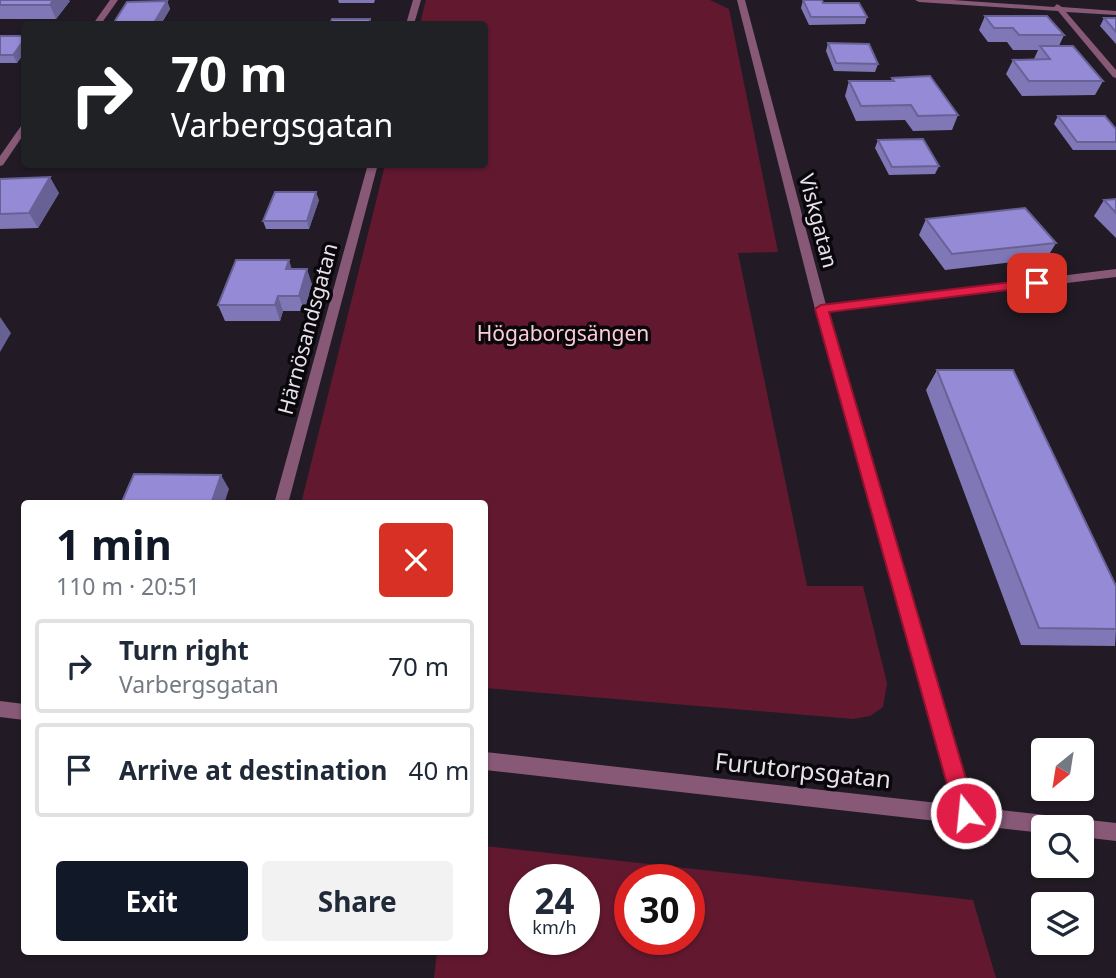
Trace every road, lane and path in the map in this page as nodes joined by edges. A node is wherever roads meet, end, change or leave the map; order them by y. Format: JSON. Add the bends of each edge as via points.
{"nodes":[{"id":1,"x":114,"y":0,"type":"edge"},
{"id":2,"x":417,"y":0,"type":"edge"},
{"id":3,"x":741,"y":0,"type":"edge"},
{"id":4,"x":919,"y":0,"type":"edge"},
{"id":5,"x":1051,"y":0,"type":"edge"},
{"id":6,"x":1060,"y":10,"type":"junction"},
{"id":7,"x":1116,"y":13,"type":"edge"},
{"id":8,"x":99,"y":21,"type":"edge"},
{"id":9,"x":411,"y":21,"type":"edge"},
{"id":10,"x":1116,"y":75,"type":"edge"},
{"id":11,"x":21,"y":132,"type":"edge"},
{"id":12,"x":0,"y":163,"type":"edge"},
{"id":13,"x":372,"y":168,"type":"edge"},
{"id":14,"x":1116,"y":273,"type":"edge"},
{"id":15,"x":821,"y":309,"type":"junction"},
{"id":16,"x":282,"y":500,"type":"edge"},
{"id":17,"x":0,"y":709,"type":"edge"},
{"id":18,"x":21,"y":712,"type":"edge"},
{"id":19,"x":488,"y":761,"type":"edge"},
{"id":20,"x":966,"y":813,"type":"junction"},
{"id":21,"x":1116,"y":832,"type":"edge"}],
"edges":[{"from":1,"to":8,"type":"street"},
{"from":2,"to":9,"type":"street"},
{"from":3,"to":15,"type":"street","name":"Viskgatan"},
{"from":4,"to":6,"type":"street"},
{"from":5,"to":6,"type":"street"},
{"from":6,"to":7,"type":"street"},
{"from":6,"to":10,"type":"street"},
{"from":11,"to":12,"type":"street"},
{"from":13,"to":16,"type":"street","name":"Härnösandsgatan"},
{"from":14,"to":15,"type":"street"},
{"from":15,"to":20,"type":"street","name":"Viskgatan"},
{"from":17,"to":18,"type":"street"},
{"from":19,"to":20,"type":"street","name":"Furutorpsgatan"},
{"from":20,"to":21,"type":"street","name":"Furutorpsgatan"}]}
